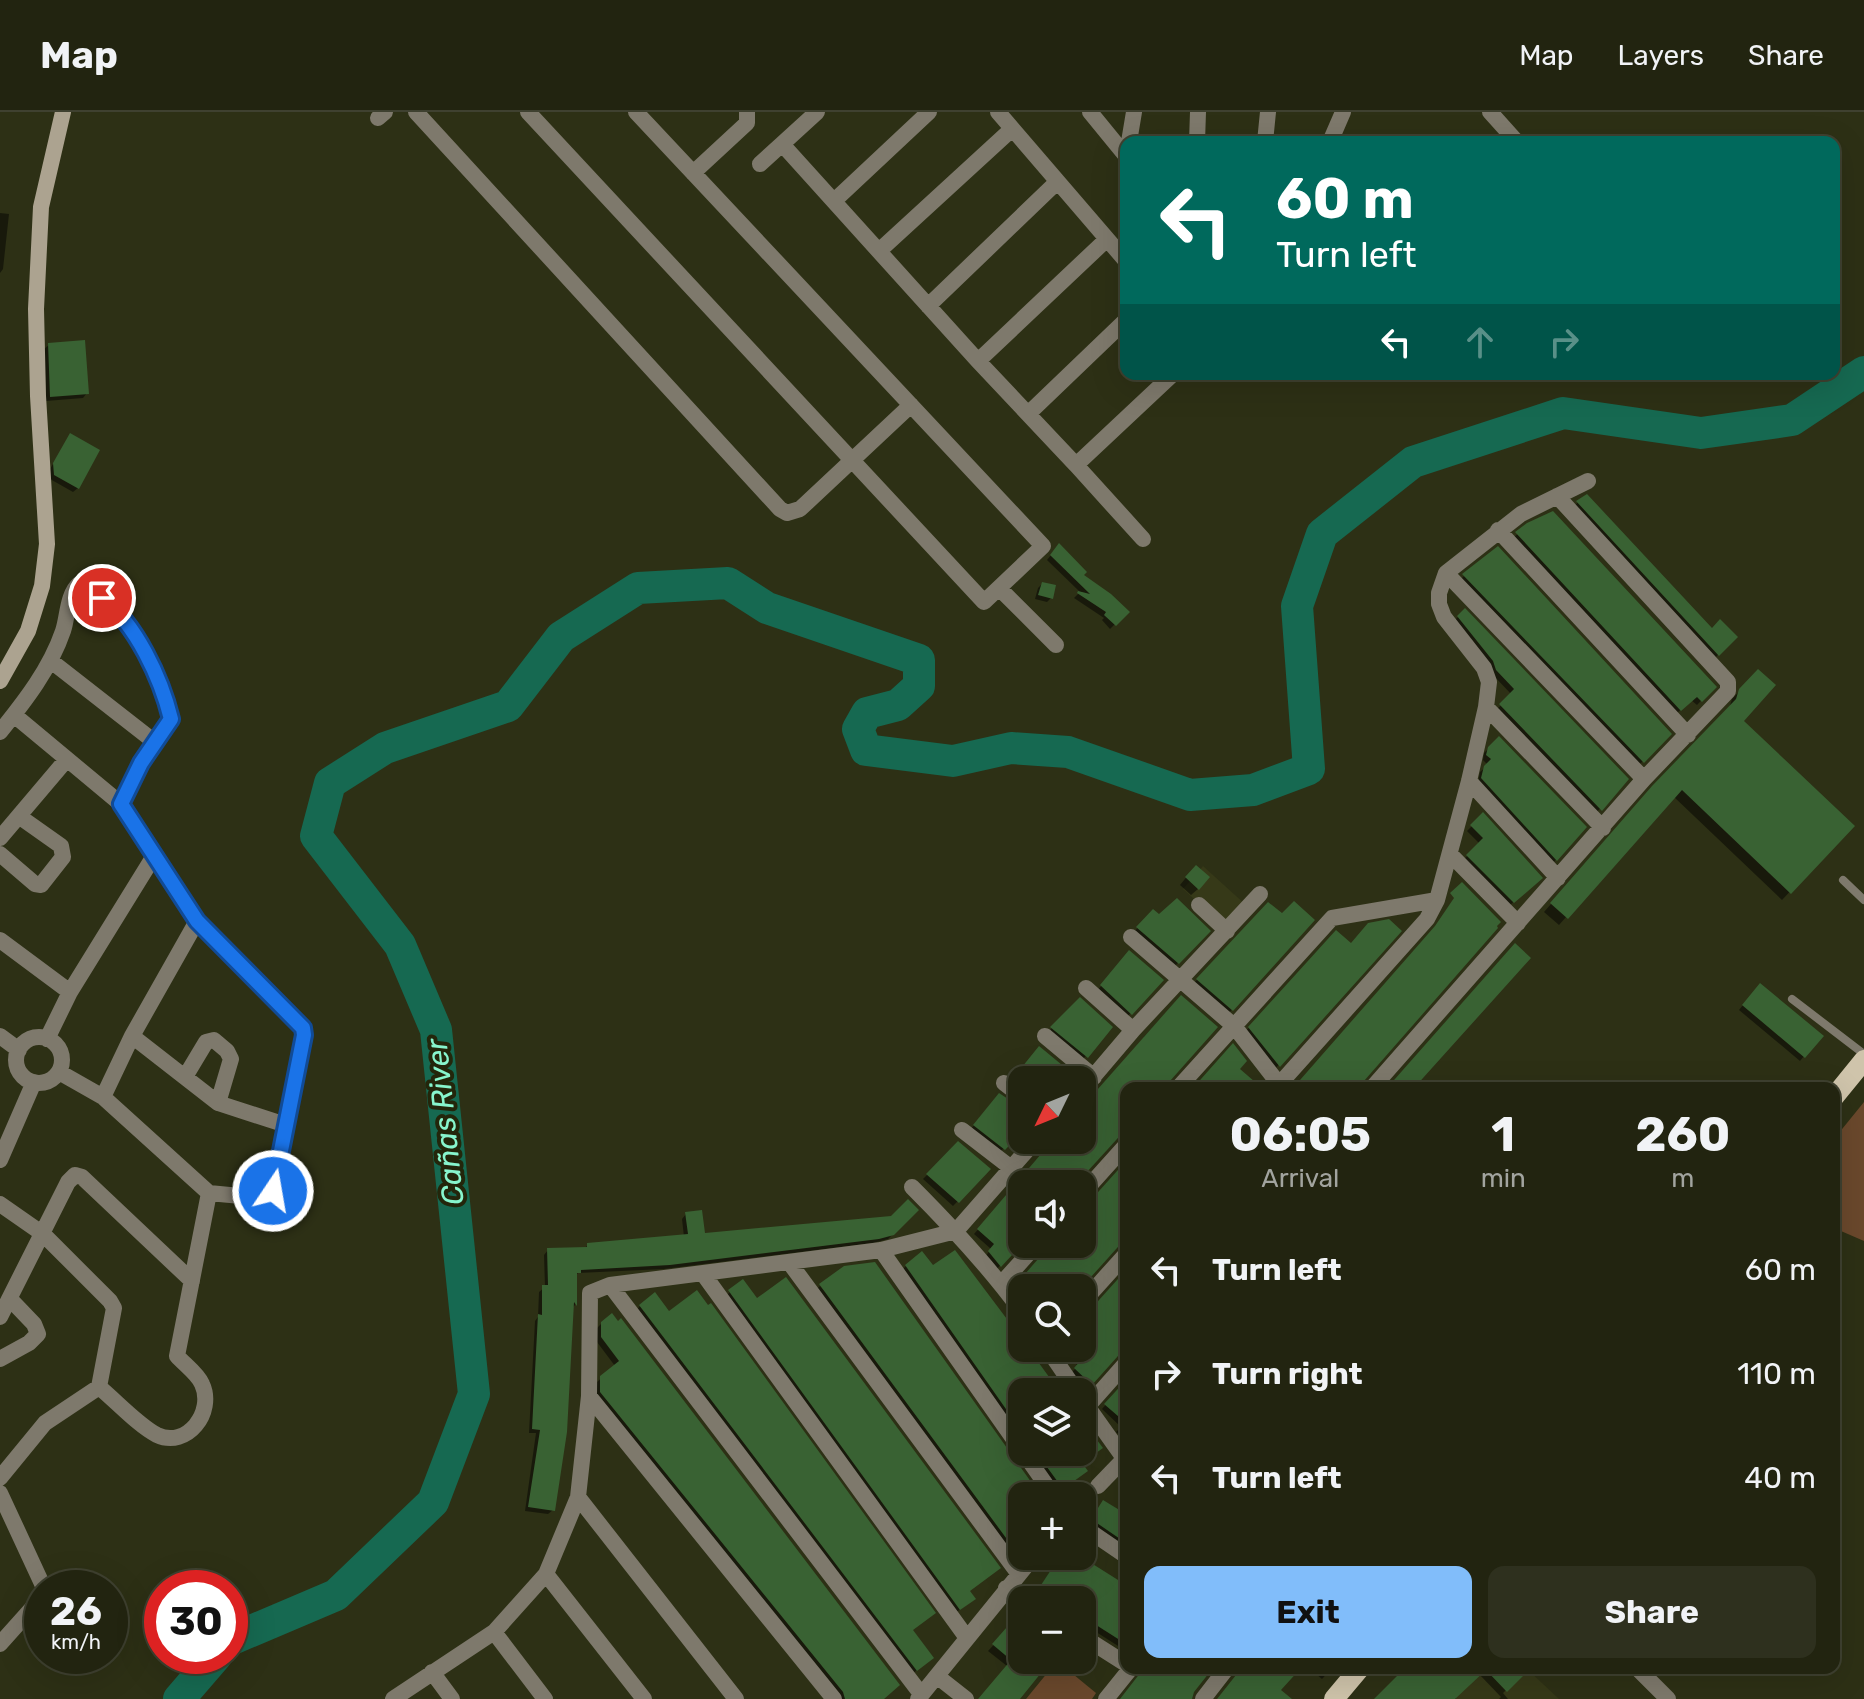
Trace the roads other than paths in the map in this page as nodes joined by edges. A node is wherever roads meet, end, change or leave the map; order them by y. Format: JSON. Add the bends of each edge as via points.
{"nodes":[{"id":1,"x":63,"y":112,"type":"edge"},
{"id":2,"x":416,"y":112,"type":"edge"},
{"id":3,"x":528,"y":112,"type":"edge"},
{"id":4,"x":636,"y":112,"type":"edge"},
{"id":5,"x":747,"y":112,"type":"edge"},
{"id":6,"x":817,"y":112,"type":"edge"},
{"id":7,"x":929,"y":112,"type":"edge"},
{"id":8,"x":998,"y":112,"type":"edge"},
{"id":9,"x":1090,"y":112,"type":"edge"},
{"id":10,"x":1134,"y":112,"type":"edge"},
{"id":11,"x":1198,"y":112,"type":"edge"},
{"id":12,"x":1268,"y":112,"type":"edge"},
{"id":13,"x":1343,"y":112,"type":"edge"},
{"id":14,"x":1490,"y":112,"type":"edge"},
{"id":15,"x":1012,"y":129,"type":"junction"},
{"id":16,"x":1130,"y":136,"type":"edge"},
{"id":17,"x":1197,"y":136,"type":"edge"},
{"id":18,"x":1266,"y":136,"type":"edge"},
{"id":19,"x":1333,"y":136,"type":"edge"},
{"id":20,"x":1512,"y":136,"type":"edge"},
{"id":21,"x":782,"y":144,"type":"junction"},
{"id":22,"x":1120,"y":149,"type":"edge"},
{"id":23,"x":760,"y":164,"type":"dead end"},
{"id":24,"x":693,"y":173,"type":"junction"},
{"id":25,"x":1057,"y":182,"type":"junction"},
{"id":26,"x":834,"y":201,"type":"junction"},
{"id":27,"x":1106,"y":240,"type":"junction"},
{"id":28,"x":879,"y":251,"type":"junction"},
{"id":29,"x":1120,"y":255,"type":"edge"},
{"id":30,"x":928,"y":306,"type":"junction"},
{"id":31,"x":1120,"y":326,"type":"edge"},
{"id":32,"x":978,"y":361,"type":"junction"},
{"id":33,"x":1167,"y":380,"type":"edge"},
{"id":34,"x":911,"y":405,"type":"junction"},
{"id":35,"x":1028,"y":414,"type":"junction"},
{"id":36,"x":853,"y":461,"type":"junction"},
{"id":37,"x":1076,"y":465,"type":"junction"},
{"id":38,"x":1588,"y":481,"type":"dead end"},
{"id":39,"x":1557,"y":496,"type":"junction"},
{"id":40,"x":1498,"y":530,"type":"junction"},
{"id":41,"x":1143,"y":539,"type":"dead end"},
{"id":42,"x":1446,"y":573,"type":"junction"},
{"id":43,"x":999,"y":588,"type":"junction"},
{"id":44,"x":1056,"y":645,"type":"dead end"},
{"id":45,"x":51,"y":661,"type":"junction"},
{"id":46,"x":2,"y":676,"type":"edge"},
{"id":47,"x":1486,"y":707,"type":"junction"},
{"id":48,"x":14,"y":715,"type":"junction"},
{"id":49,"x":0,"y":732,"type":"edge"},
{"id":50,"x":1688,"y":735,"type":"junction"},
{"id":51,"x":156,"y":743,"type":"junction"},
{"id":52,"x":67,"y":759,"type":"junction"},
{"id":53,"x":1644,"y":779,"type":"junction"},
{"id":54,"x":1469,"y":781,"type":"junction"},
{"id":55,"x":121,"y":804,"type":"junction"},
{"id":56,"x":20,"y":817,"type":"junction"},
{"id":57,"x":1603,"y":828,"type":"junction"},
{"id":58,"x":0,"y":838,"type":"edge"},
{"id":59,"x":0,"y":854,"type":"edge"},
{"id":60,"x":1450,"y":854,"type":"junction"},
{"id":61,"x":154,"y":856,"type":"junction"},
{"id":62,"x":1558,"y":878,"type":"junction"},
{"id":63,"x":1843,"y":880,"type":"dead end"},
{"id":64,"x":1260,"y":894,"type":"dead end"},
{"id":65,"x":1437,"y":900,"type":"junction"},
{"id":66,"x":1864,"y":900,"type":"edge"},
{"id":67,"x":1199,"y":905,"type":"dead end"},
{"id":68,"x":197,"y":921,"type":"junction"},
{"id":69,"x":1518,"y":923,"type":"junction"},
{"id":70,"x":1227,"y":931,"type":"junction"},
{"id":71,"x":1131,"y":937,"type":"dead end"},
{"id":72,"x":0,"y":940,"type":"edge"},
{"id":73,"x":1181,"y":980,"type":"junction"},
{"id":74,"x":1086,"y":988,"type":"dead end"},
{"id":75,"x":70,"y":992,"type":"junction"},
{"id":76,"x":1792,"y":999,"type":"dead end"},
{"id":77,"x":1234,"y":1026,"type":"junction"},
{"id":78,"x":1133,"y":1030,"type":"junction"},
{"id":79,"x":0,"y":1036,"type":"edge"},
{"id":80,"x":132,"y":1036,"type":"junction"},
{"id":81,"x":1045,"y":1036,"type":"dead end"},
{"id":82,"x":47,"y":1039,"type":"junction"},
{"id":83,"x":19,"y":1050,"type":"junction"},
{"id":84,"x":1864,"y":1054,"type":"edge"},
{"id":85,"x":1864,"y":1060,"type":"edge"},
{"id":86,"x":1081,"y":1066,"type":"edge"},
{"id":87,"x":59,"y":1072,"type":"junction"},
{"id":88,"x":1096,"y":1075,"type":"edge"},
{"id":89,"x":185,"y":1077,"type":"junction"},
{"id":90,"x":34,"y":1082,"type":"junction"},
{"id":91,"x":1183,"y":1082,"type":"edge"},
{"id":92,"x":1275,"y":1082,"type":"edge"},
{"id":93,"x":1283,"y":1082,"type":"edge"},
{"id":94,"x":1377,"y":1082,"type":"edge"},
{"id":95,"x":1004,"y":1083,"type":"dead end"},
{"id":96,"x":1008,"y":1086,"type":"edge"},
{"id":97,"x":1840,"y":1090,"type":"edge"},
{"id":98,"x":103,"y":1097,"type":"junction"},
{"id":99,"x":218,"y":1103,"type":"junction"},
{"id":100,"x":286,"y":1125,"type":"junction"},
{"id":101,"x":962,"y":1130,"type":"dead end"},
{"id":102,"x":1120,"y":1152,"type":"edge"},
{"id":103,"x":1023,"y":1154,"type":"edge"},
{"id":104,"x":0,"y":1160,"type":"edge"},
{"id":105,"x":1010,"y":1167,"type":"junction"},
{"id":106,"x":1096,"y":1178,"type":"edge"},
{"id":107,"x":912,"y":1187,"type":"dead end"},
{"id":108,"x":209,"y":1193,"type":"junction"},
{"id":109,"x":0,"y":1204,"type":"edge"},
{"id":110,"x":956,"y":1231,"type":"junction"},
{"id":111,"x":43,"y":1234,"type":"junction"},
{"id":112,"x":881,"y":1250,"type":"junction"},
{"id":113,"x":1024,"y":1258,"type":"edge"},
{"id":114,"x":1120,"y":1261,"type":"edge"},
{"id":115,"x":789,"y":1262,"type":"junction"},
{"id":116,"x":704,"y":1275,"type":"junction"},
{"id":117,"x":192,"y":1281,"type":"junction"},
{"id":118,"x":1001,"y":1284,"type":"junction"},
{"id":119,"x":610,"y":1285,"type":"junction"},
{"id":120,"x":1096,"y":1287,"type":"edge"},
{"id":121,"x":1008,"y":1293,"type":"edge"},
{"id":122,"x":11,"y":1300,"type":"junction"},
{"id":123,"x":0,"y":1317,"type":"edge"},
{"id":124,"x":0,"y":1359,"type":"edge"},
{"id":125,"x":1120,"y":1369,"type":"edge"},
{"id":126,"x":99,"y":1387,"type":"junction"},
{"id":127,"x":1096,"y":1392,"type":"edge"},
{"id":128,"x":589,"y":1396,"type":"junction"},
{"id":129,"x":1096,"y":1419,"type":"edge"},
{"id":130,"x":1008,"y":1431,"type":"edge"},
{"id":131,"x":1120,"y":1452,"type":"edge"},
{"id":132,"x":1120,"y":1464,"type":"edge"},
{"id":133,"x":0,"y":1478,"type":"edge"},
{"id":134,"x":1098,"y":1486,"type":"dead end"},
{"id":135,"x":0,"y":1493,"type":"edge"},
{"id":136,"x":578,"y":1497,"type":"junction"},
{"id":137,"x":1096,"y":1536,"type":"edge"},
{"id":138,"x":1120,"y":1552,"type":"edge"},
{"id":139,"x":36,"y":1570,"type":"edge"},
{"id":140,"x":1021,"y":1570,"type":"edge"},
{"id":141,"x":1018,"y":1573,"type":"junction"},
{"id":142,"x":546,"y":1574,"type":"junction"},
{"id":143,"x":1006,"y":1588,"type":"joint"},
{"id":144,"x":24,"y":1617,"type":"edge"},
{"id":145,"x":494,"y":1632,"type":"junction"},
{"id":146,"x":967,"y":1638,"type":"junction"},
{"id":147,"x":0,"y":1644,"type":"edge"},
{"id":148,"x":1096,"y":1645,"type":"edge"},
{"id":149,"x":1120,"y":1660,"type":"edge"},
{"id":150,"x":432,"y":1672,"type":"junction"},
{"id":151,"x":1126,"y":1674,"type":"edge"},
{"id":152,"x":1222,"y":1674,"type":"edge"},
{"id":153,"x":1356,"y":1674,"type":"edge"},
{"id":154,"x":1643,"y":1674,"type":"edge"},
{"id":155,"x":938,"y":1677,"type":"junction"},
{"id":156,"x":920,"y":1697,"type":"edge"},
{"id":157,"x":1341,"y":1697,"type":"edge"},
{"id":158,"x":393,"y":1699,"type":"edge"},
{"id":159,"x":452,"y":1699,"type":"edge"},
{"id":160,"x":545,"y":1699,"type":"edge"},
{"id":161,"x":644,"y":1699,"type":"edge"},
{"id":162,"x":736,"y":1699,"type":"edge"},
{"id":163,"x":834,"y":1699,"type":"edge"},
{"id":164,"x":966,"y":1699,"type":"edge"},
{"id":165,"x":1106,"y":1699,"type":"edge"},
{"id":166,"x":1203,"y":1699,"type":"edge"},
{"id":167,"x":1668,"y":1699,"type":"edge"}],
"edges":[{"from":1,"to":46,"type":"main road","via":[[41,207],[36,309],[46,558],[28,631]]},
{"from":2,"to":36,"type":"street","via":[[780,509],[794,513]]},
{"from":3,"to":36,"type":"street"},
{"from":4,"to":24,"type":"street"},
{"from":5,"to":24,"type":"street","via":[[747,123]]},
{"from":6,"to":21,"type":"street"},
{"from":7,"to":26,"type":"street"},
{"from":8,"to":15,"type":"street"},
{"from":9,"to":22,"type":"street"},
{"from":10,"to":16,"type":"street"},
{"from":11,"to":17,"type":"street"},
{"from":12,"to":18,"type":"street"},
{"from":13,"to":19,"type":"street"},
{"from":14,"to":20,"type":"street"},
{"from":15,"to":25,"type":"street"},
{"from":15,"to":28,"type":"street"},
{"from":21,"to":23,"type":"street"},
{"from":21,"to":26,"type":"street"},
{"from":24,"to":34,"type":"street"},
{"from":25,"to":27,"type":"street"},
{"from":25,"to":30,"type":"street"},
{"from":26,"to":28,"type":"street"},
{"from":27,"to":29,"type":"street"},
{"from":27,"to":32,"type":"street"},
{"from":28,"to":30,"type":"street"},
{"from":30,"to":32,"type":"street"},
{"from":31,"to":35,"type":"street"},
{"from":32,"to":35,"type":"street"},
{"from":33,"to":37,"type":"street"},
{"from":34,"to":36,"type":"street"},
{"from":34,"to":43,"type":"street","via":[[1043,546]]},
{"from":35,"to":37,"type":"street"},
{"from":36,"to":43,"type":"street","via":[[984,602]]},
{"from":37,"to":41,"type":"street"},
{"from":38,"to":39,"type":"street"},
{"from":39,"to":40,"type":"street"},
{"from":39,"to":50,"type":"street","via":[[1728,682],[1726,696]]},
{"from":40,"to":42,"type":"street"},
{"from":40,"to":50,"type":"street"},
{"from":42,"to":47,"type":"street","via":[[1439,604],[1488,675]]},
{"from":42,"to":53,"type":"street"},
{"from":43,"to":44,"type":"street"},
{"from":45,"to":48,"type":"street"},
{"from":45,"to":51,"type":"street"},
{"from":45,"to":51,"type":"street","via":[[73,590],[79,584],[87,587],[117,610],[146,656],[171,719]]},
{"from":47,"to":54,"type":"street"},
{"from":47,"to":57,"type":"street"},
{"from":48,"to":49,"type":"street"},
{"from":48,"to":52,"type":"street"},
{"from":50,"to":53,"type":"street"},
{"from":51,"to":55,"type":"street"},
{"from":52,"to":55,"type":"street"},
{"from":52,"to":56,"type":"street"},
{"from":53,"to":57,"type":"street"},
{"from":54,"to":60,"type":"street"},
{"from":54,"to":62,"type":"street"},
{"from":55,"to":61,"type":"street"},
{"from":56,"to":58,"type":"street"},
{"from":56,"to":59,"type":"street","via":[[61,846],[63,857],[41,885]]},
{"from":57,"to":62,"type":"street"},
{"from":60,"to":65,"type":"street"},
{"from":60,"to":69,"type":"street"},
{"from":61,"to":68,"type":"street"},
{"from":61,"to":75,"type":"street"},
{"from":62,"to":69,"type":"street"},
{"from":63,"to":66,"type":"lane"},
{"from":64,"to":70,"type":"street"},
{"from":65,"to":77,"type":"street","via":[[1332,918]]},
{"from":65,"to":93,"type":"street","via":[[1427,919]]},
{"from":67,"to":70,"type":"street"},
{"from":68,"to":80,"type":"street"},
{"from":68,"to":100,"type":"street","via":[[303,1028]]},
{"from":69,"to":94,"type":"street"},
{"from":70,"to":73,"type":"street"},
{"from":71,"to":73,"type":"street"},
{"from":72,"to":75,"type":"street"},
{"from":73,"to":77,"type":"street"},
{"from":73,"to":78,"type":"street"},
{"from":74,"to":78,"type":"street"},
{"from":75,"to":82,"type":"street"},
{"from":76,"to":84,"type":"lane"},
{"from":77,"to":91,"type":"street"},
{"from":77,"to":92,"type":"street"},
{"from":78,"to":88,"type":"street"},
{"from":79,"to":83,"type":"street"},
{"from":80,"to":89,"type":"street"},
{"from":80,"to":98,"type":"street"},
{"from":81,"to":86,"type":"street"},
{"from":82,"to":83,"type":"street","via":[[31,1039]]},
{"from":82,"to":87,"type":"street","via":[[62,1057]]},
{"from":83,"to":90,"type":"street","via":[[18,1066]]},
{"from":85,"to":97,"type":"main road"},
{"from":87,"to":90,"type":"street","via":[[48,1081]]},
{"from":87,"to":98,"type":"street"},
{"from":89,"to":99,"type":"street"},
{"from":89,"to":99,"type":"street","via":[[206,1042],[214,1040],[231,1059]]},
{"from":90,"to":104,"type":"street"},
{"from":95,"to":96,"type":"street"},
{"from":98,"to":108,"type":"street"},
{"from":99,"to":100,"type":"street"},
{"from":100,"to":108,"type":"street","via":[[268,1196]]},
{"from":101,"to":105,"type":"street"},
{"from":102,"to":106,"type":"street"},
{"from":103,"to":105,"type":"street"},
{"from":105,"to":110,"type":"street"},
{"from":107,"to":110,"type":"street"},
{"from":108,"to":117,"type":"street"},
{"from":109,"to":111,"type":"street"},
{"from":110,"to":112,"type":"street"},
{"from":110,"to":118,"type":"street"},
{"from":111,"to":117,"type":"street","via":[[68,1182],[75,1175],[82,1177]]},
{"from":111,"to":122,"type":"street"},
{"from":111,"to":126,"type":"street","via":[[114,1308]]},
{"from":112,"to":115,"type":"street"},
{"from":112,"to":130,"type":"street"},
{"from":113,"to":118,"type":"street"},
{"from":114,"to":120,"type":"street"},
{"from":115,"to":116,"type":"street"},
{"from":115,"to":141,"type":"street"},
{"from":116,"to":119,"type":"street"},
{"from":116,"to":146,"type":"street"},
{"from":117,"to":126,"type":"street","via":[[177,1356],[202,1384],[202,1409],[192,1433],[174,1439],[157,1435]]},
{"from":118,"to":121,"type":"street"},
{"from":119,"to":128,"type":"street","via":[[590,1293]]},
{"from":119,"to":156,"type":"street"},
{"from":122,"to":123,"type":"street"},
{"from":122,"to":124,"type":"street","via":[[38,1334]]},
{"from":125,"to":127,"type":"street"},
{"from":126,"to":133,"type":"street","via":[[45,1423]]},
{"from":128,"to":136,"type":"street"},
{"from":128,"to":163,"type":"street"},
{"from":129,"to":131,"type":"street"},
{"from":132,"to":134,"type":"street"},
{"from":135,"to":139,"type":"street"},
{"from":136,"to":142,"type":"street"},
{"from":136,"to":162,"type":"street"},
{"from":137,"to":138,"type":"street"},
{"from":140,"to":141,"type":"street"},
{"from":141,"to":143,"type":"street"},
{"from":142,"to":145,"type":"street"},
{"from":142,"to":161,"type":"street"},
{"from":143,"to":146,"type":"street"},
{"from":144,"to":147,"type":"street"},
{"from":145,"to":150,"type":"street"},
{"from":145,"to":160,"type":"street"},
{"from":146,"to":155,"type":"street"},
{"from":148,"to":149,"type":"street"},
{"from":150,"to":158,"type":"street"},
{"from":150,"to":159,"type":"street"},
{"from":151,"to":165,"type":"street"},
{"from":152,"to":166,"type":"street"},
{"from":153,"to":157,"type":"main road"},
{"from":154,"to":167,"type":"street"},
{"from":155,"to":156,"type":"street"},
{"from":155,"to":164,"type":"street"}]}
